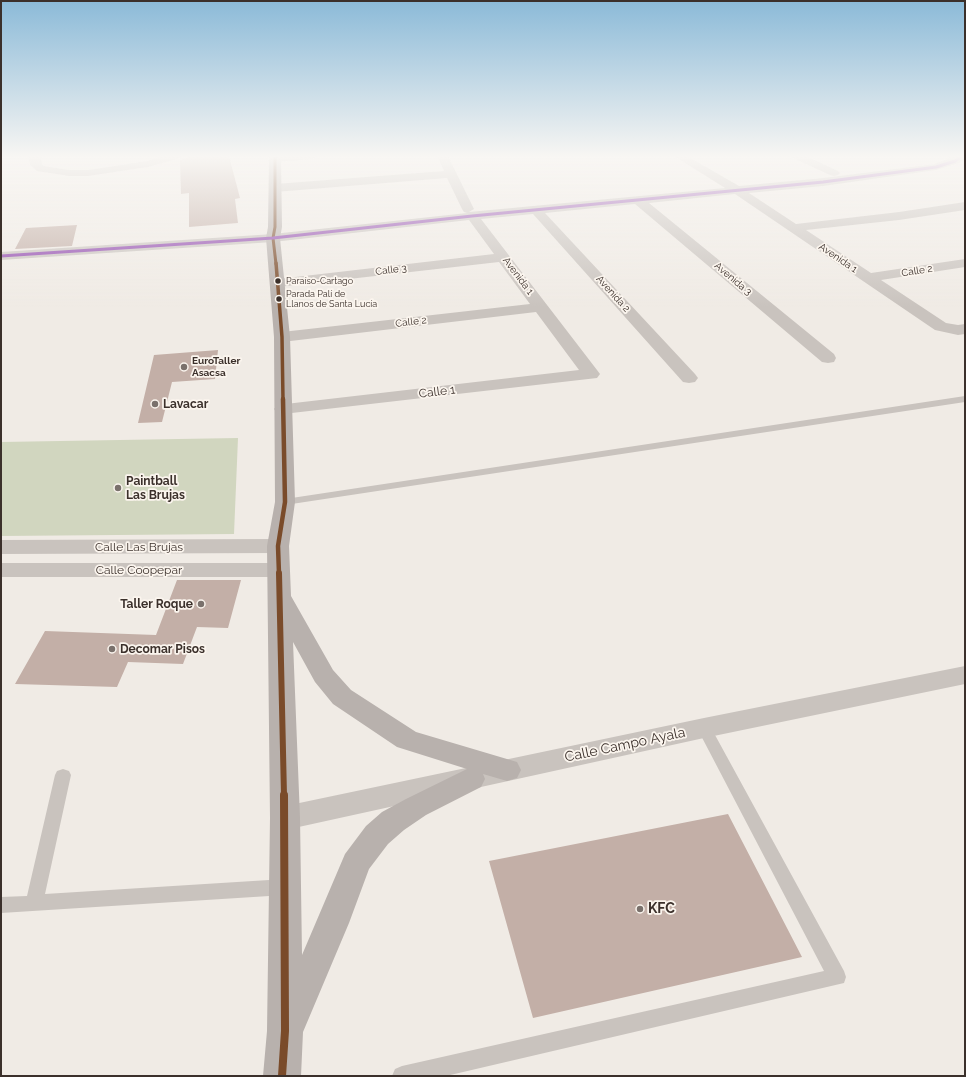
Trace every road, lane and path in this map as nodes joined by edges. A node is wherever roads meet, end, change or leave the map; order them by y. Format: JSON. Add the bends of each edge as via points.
{"nodes":[{"id":1,"x":275,"y":206,"type":"edge"},
{"id":2,"x":467,"y":206,"type":"edge"},
{"id":3,"x":535,"y":206,"type":"edge"},
{"id":4,"x":574,"y":206,"type":"edge"},
{"id":5,"x":646,"y":206,"type":"edge"},
{"id":6,"x":761,"y":206,"type":"edge"},
{"id":7,"x":963,"y":206,"type":"edge"},
{"id":8,"x":536,"y":210,"type":"junction"},
{"id":9,"x":470,"y":213,"type":"junction"},
{"id":10,"x":793,"y":228,"type":"junction"},
{"id":11,"x":274,"y":233,"type":"junction"},
{"id":12,"x":1,"y":256,"type":"edge"},
{"id":13,"x":504,"y":257,"type":"junction"},
{"id":14,"x":965,"y":263,"type":"edge"},
{"id":15,"x":869,"y":278,"type":"junction"},
{"id":16,"x":278,"y":283,"type":"junction"},
{"id":17,"x":541,"y":307,"type":"junction"},
{"id":18,"x":961,"y":330,"type":"edge"},
{"id":19,"x":282,"y":337,"type":"junction"},
{"id":20,"x":828,"y":358,"type":"dead end"},
{"id":21,"x":591,"y":374,"type":"joint"},
{"id":22,"x":689,"y":378,"type":"dead end"},
{"id":23,"x":965,"y":399,"type":"edge"},
{"id":24,"x":283,"y":409,"type":"junction"},
{"id":25,"x":285,"y":502,"type":"junction"},
{"id":26,"x":1,"y":547,"type":"edge"},
{"id":27,"x":278,"y":558,"type":"junction"},
{"id":28,"x":1,"y":570,"type":"edge"},
{"id":29,"x":280,"y":596,"type":"junction"},
{"id":30,"x":965,"y":675,"type":"edge"},
{"id":31,"x":704,"y":728,"type":"junction"},
{"id":32,"x":507,"y":770,"type":"junction"},
{"id":33,"x":63,"y":775,"type":"dead end"},
{"id":34,"x":471,"y":779,"type":"junction"},
{"id":35,"x":285,"y":818,"type":"junction"},
{"id":36,"x":285,"y":887,"type":"junction"},
{"id":37,"x":34,"y":903,"type":"junction"},
{"id":38,"x":1,"y":905,"type":"edge"},
{"id":39,"x":285,"y":1031,"type":"junction"},
{"id":40,"x":282,"y":1076,"type":"edge"},
{"id":41,"x":402,"y":1076,"type":"edge"}],
"edges":[{"from":1,"to":11,"type":"main road"},
{"from":2,"to":9,"type":"street","name":"Avenida 1"},
{"from":3,"to":9,"type":"street"},
{"from":4,"to":8,"type":"street"},
{"from":5,"to":20,"type":"street","name":"Avenida 3"},
{"from":6,"to":10,"type":"street","name":"Avenida 1"},
{"from":7,"to":10,"type":"street"},
{"from":8,"to":9,"type":"street"},
{"from":8,"to":22,"type":"street","name":"Avenida 2"},
{"from":9,"to":11,"type":"street"},
{"from":9,"to":13,"type":"street","name":"Avenida 1"},
{"from":10,"to":15,"type":"street","name":"Avenida 1"},
{"from":11,"to":12,"type":"street"},
{"from":11,"to":16,"type":"main road"},
{"from":13,"to":16,"type":"street","name":"Calle 3"},
{"from":13,"to":17,"type":"street","name":"Avenida 1"},
{"from":14,"to":15,"type":"street","name":"Calle 2"},
{"from":15,"to":18,"type":"street","name":"Avenida 1","via":[[942,327]]},
{"from":16,"to":19,"type":"main road"},
{"from":17,"to":19,"type":"street","name":"Calle 2"},
{"from":17,"to":21,"type":"street","name":"Avenida 1"},
{"from":19,"to":24,"type":"main road"},
{"from":21,"to":24,"type":"street","name":"Calle 1"},
{"from":23,"to":25,"type":"lane"},
{"from":24,"to":25,"type":"main road"},
{"from":25,"to":27,"type":"main road"},
{"from":26,"to":27,"type":"street","name":"Calle Las Brujas"},
{"from":27,"to":28,"type":"street","name":"Calle Coopepar"},
{"from":27,"to":29,"type":"main road"},
{"from":29,"to":32,"type":"main road","via":[[324,676],[342,697],[407,740]]},
{"from":29,"to":35,"type":"main road"},
{"from":30,"to":31,"type":"street","name":"Calle Campo Ayala"},
{"from":31,"to":32,"type":"street","name":"Calle Campo Ayala"},
{"from":31,"to":41,"type":"lane","via":[[838,977]]},
{"from":32,"to":34,"type":"street","name":"Calle Campo Ayala"},
{"from":33,"to":37,"type":"lane"},
{"from":34,"to":35,"type":"street","name":"Calle Campo Ayala"},
{"from":34,"to":39,"type":"main road","via":[[393,821],[377,835],[356,863],[333,923]]},
{"from":35,"to":36,"type":"main road"},
{"from":36,"to":37,"type":"lane"},
{"from":36,"to":39,"type":"main road"},
{"from":37,"to":38,"type":"lane"},
{"from":39,"to":40,"type":"main road"}]}
